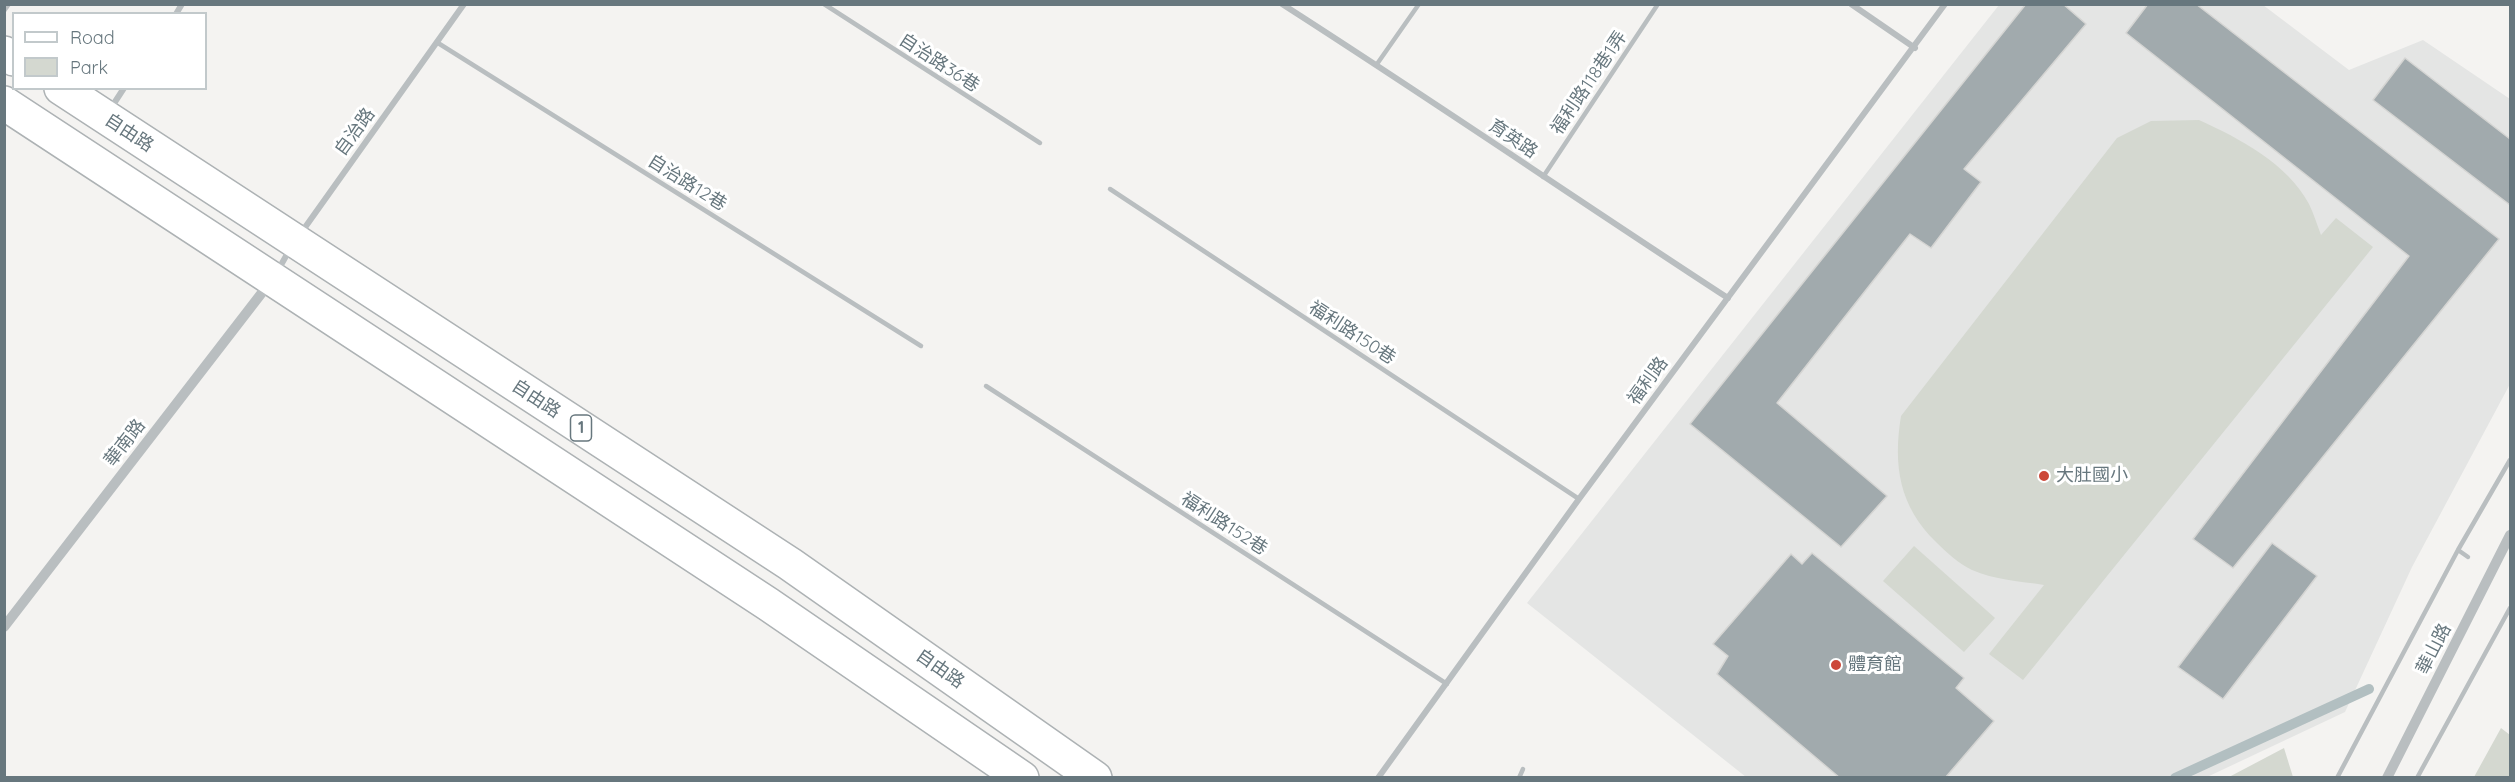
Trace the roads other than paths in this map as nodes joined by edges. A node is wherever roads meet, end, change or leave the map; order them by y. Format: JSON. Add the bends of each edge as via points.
{"nodes":[{"id":1,"x":9,"y":4,"type":"edge"},
{"id":2,"x":464,"y":4,"type":"edge"},
{"id":3,"x":824,"y":4,"type":"edge"},
{"id":4,"x":1282,"y":4,"type":"edge"},
{"id":5,"x":1419,"y":4,"type":"edge"},
{"id":6,"x":1658,"y":4,"type":"edge"},
{"id":7,"x":1851,"y":4,"type":"edge"},
{"id":8,"x":1945,"y":4,"type":"edge"},
{"id":9,"x":4,"y":11,"type":"edge"},
{"id":10,"x":438,"y":43,"type":"junction"},
{"id":11,"x":1915,"y":48,"type":"junction"},
{"id":12,"x":1377,"y":64,"type":"junction"},
{"id":13,"x":63,"y":90,"type":"edge"},
{"id":14,"x":123,"y":90,"type":"edge"},
{"id":15,"x":4,"y":103,"type":"edge"},
{"id":16,"x":105,"y":117,"type":"junction"},
{"id":17,"x":1040,"y":143,"type":"dead end"},
{"id":18,"x":1543,"y":177,"type":"junction"},
{"id":19,"x":1110,"y":189,"type":"dead end"},
{"id":20,"x":295,"y":242,"type":"junction"},
{"id":21,"x":273,"y":278,"type":"junction"},
{"id":22,"x":1728,"y":298,"type":"junction"},
{"id":23,"x":921,"y":346,"type":"dead end"},
{"id":24,"x":986,"y":386,"type":"dead end"},
{"id":25,"x":2511,"y":460,"type":"edge"},
{"id":26,"x":1580,"y":500,"type":"junction"},
{"id":27,"x":2511,"y":535,"type":"edge"},
{"id":28,"x":2458,"y":550,"type":"junction"},
{"id":29,"x":2468,"y":556,"type":"dead end"},
{"id":30,"x":2511,"y":608,"type":"edge"},
{"id":31,"x":4,"y":627,"type":"edge"},
{"id":32,"x":1447,"y":684,"type":"junction"},
{"id":33,"x":1522,"y":769,"type":"dead end"},
{"id":34,"x":1022,"y":777,"type":"edge"},
{"id":35,"x":1095,"y":777,"type":"edge"},
{"id":36,"x":1378,"y":777,"type":"edge"},
{"id":37,"x":1519,"y":777,"type":"edge"},
{"id":38,"x":2337,"y":777,"type":"edge"},
{"id":39,"x":2387,"y":777,"type":"edge"},
{"id":40,"x":2417,"y":777,"type":"edge"}],
"edges":[{"from":1,"to":9,"type":"lane"},
{"from":2,"to":10,"type":"street","name":"自治路"},
{"from":3,"to":17,"type":"lane","name":"自治路36巷"},
{"from":4,"to":12,"type":"street","name":"育英路"},
{"from":5,"to":12,"type":"lane"},
{"from":6,"to":18,"type":"lane","name":"福利路118巷1弄"},
{"from":7,"to":11,"type":"street"},
{"from":8,"to":11,"type":"street","name":"福利路"},
{"from":10,"to":20,"type":"street","name":"自治路"},
{"from":10,"to":23,"type":"lane","name":"自治路12巷"},
{"from":11,"to":22,"type":"street","name":"福利路"},
{"from":12,"to":18,"type":"street","name":"育英路"},
{"from":13,"to":16,"type":"main road","name":"自由路","number":"1"},
{"from":14,"to":16,"type":"street"},
{"from":15,"to":21,"type":"main road"},
{"from":16,"to":20,"type":"main road","name":"自由路","number":"1"},
{"from":18,"to":22,"type":"street","name":"育英路"},
{"from":19,"to":26,"type":"lane","name":"福利路150巷"},
{"from":20,"to":21,"type":"street","name":"自治路"},
{"from":20,"to":35,"type":"main road","name":"自由路","number":"1","via":[[790,564]]},
{"from":21,"to":31,"type":"street","name":"華南路"},
{"from":21,"to":34,"type":"main road","via":[[758,597]]},
{"from":22,"to":26,"type":"street","name":"福利路"},
{"from":24,"to":32,"type":"lane","name":"福利路152巷"},
{"from":25,"to":28,"type":"lane"},
{"from":26,"to":32,"type":"street","name":"福利路"},
{"from":27,"to":39,"type":"street","name":"華山路"},
{"from":28,"to":29,"type":"lane"},
{"from":28,"to":38,"type":"lane"},
{"from":30,"to":40,"type":"lane"},
{"from":32,"to":36,"type":"street","name":"福利路"},
{"from":33,"to":37,"type":"lane"}]}
